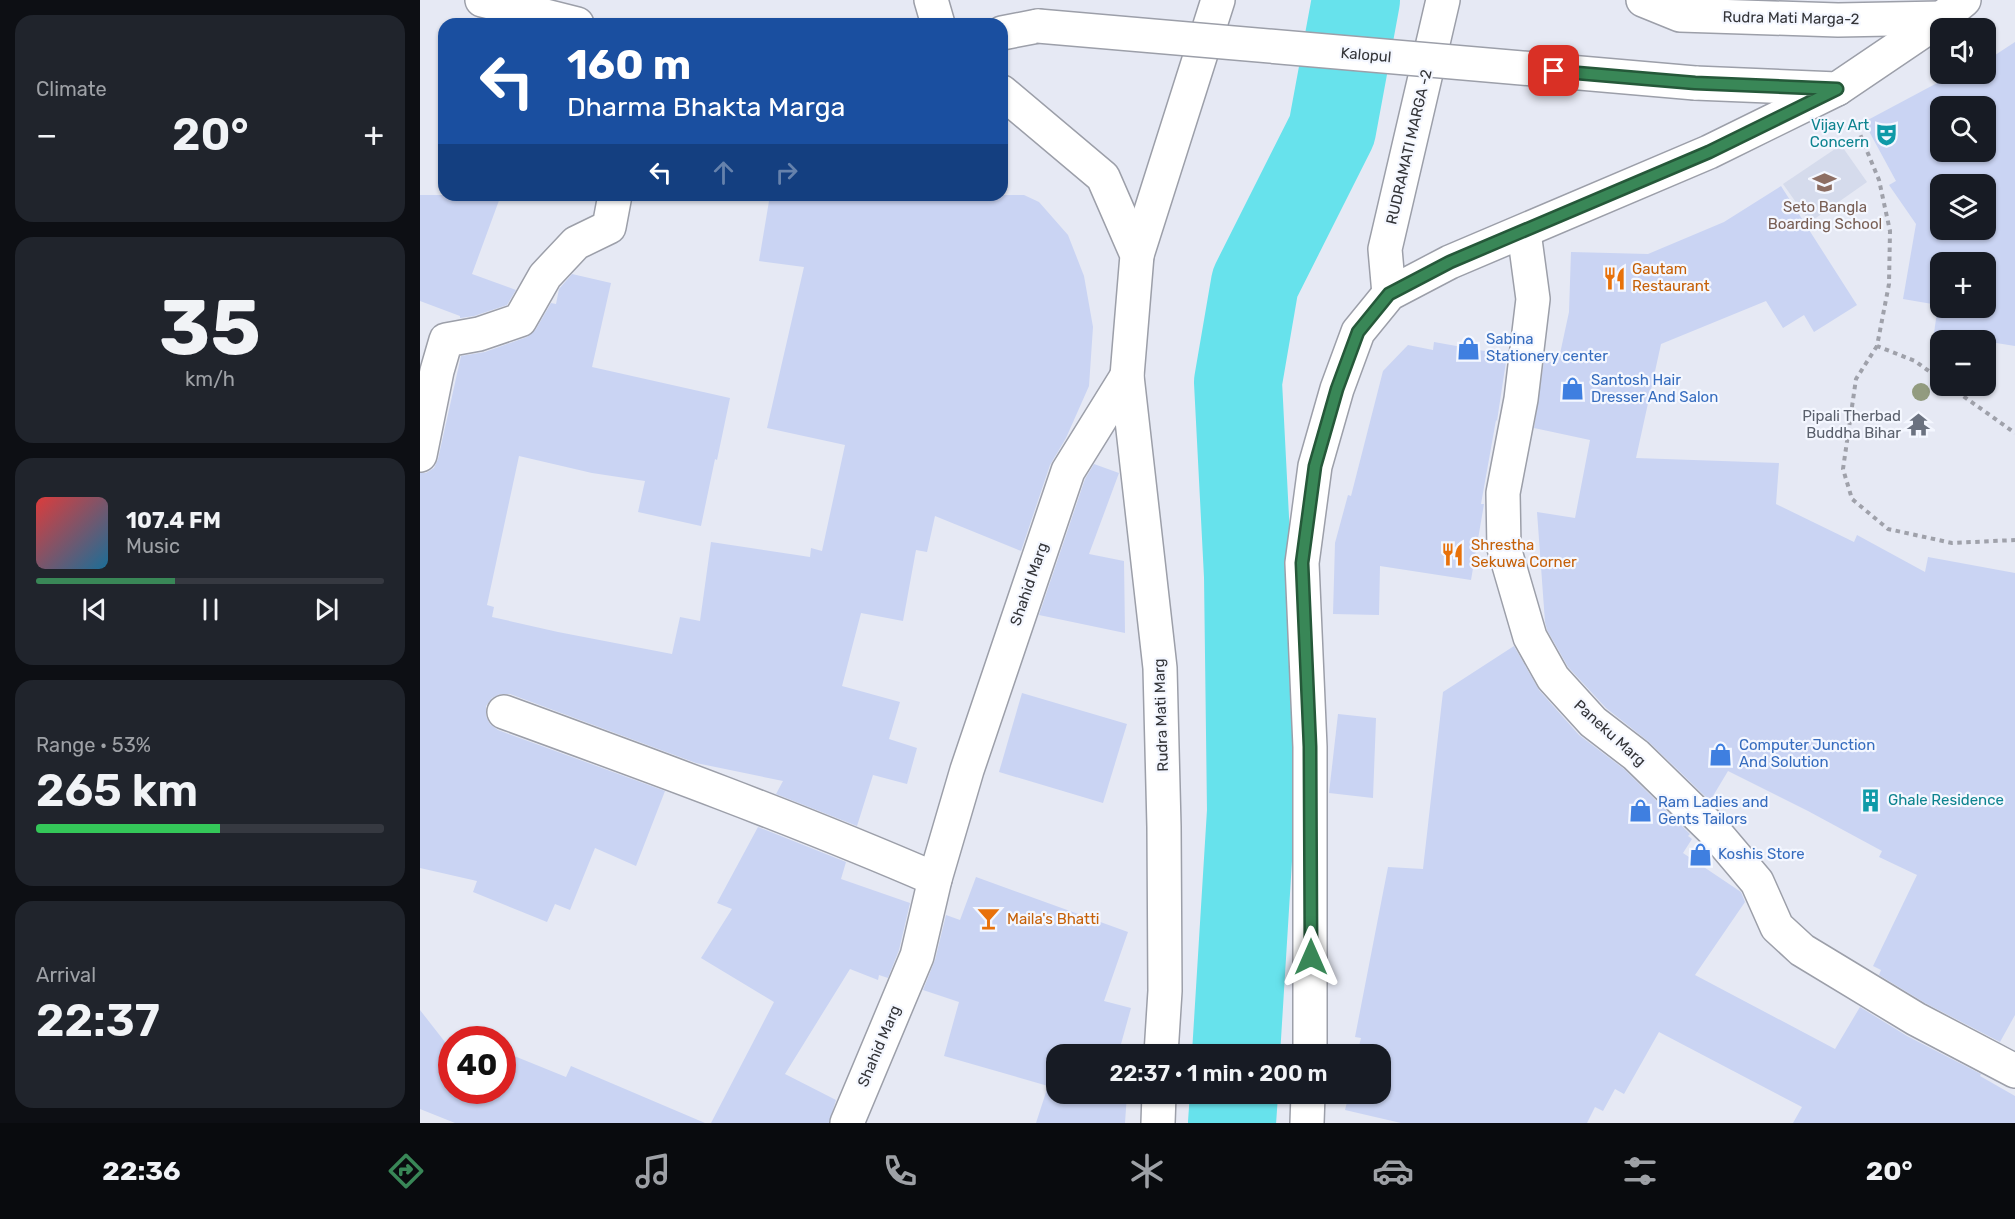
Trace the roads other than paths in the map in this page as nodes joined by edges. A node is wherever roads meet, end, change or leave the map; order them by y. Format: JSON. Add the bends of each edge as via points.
{"nodes":[{"id":1,"x":482,"y":0,"type":"edge"},
{"id":2,"x":931,"y":0,"type":"edge"},
{"id":3,"x":1218,"y":0,"type":"edge"},
{"id":4,"x":1443,"y":0,"type":"edge"},
{"id":5,"x":1643,"y":0,"type":"edge"},
{"id":6,"x":1953,"y":9,"type":"edge"},
{"id":7,"x":553,"y":18,"type":"edge"},
{"id":8,"x":936,"y":18,"type":"edge"},
{"id":9,"x":1008,"y":32,"type":"edge"},
{"id":10,"x":1837,"y":89,"type":"junction"},
{"id":11,"x":1008,"y":97,"type":"edge"},
{"id":12,"x":614,"y":201,"type":"edge"},
{"id":13,"x":1524,"y":232,"type":"junction"},
{"id":14,"x":1137,"y":255,"type":"junction"},
{"id":15,"x":1389,"y":294,"type":"junction"},
{"id":16,"x":1127,"y":376,"type":"junction"},
{"id":17,"x":420,"y":455,"type":"edge"},
{"id":18,"x":504,"y":712,"type":"dead end"},
{"id":19,"x":935,"y":879,"type":"junction"},
{"id":20,"x":1162,"y":1044,"type":"edge"},
{"id":21,"x":1310,"y":1044,"type":"edge"},
{"id":22,"x":2015,"y":1071,"type":"edge"},
{"id":23,"x":1159,"y":1104,"type":"edge"},
{"id":24,"x":1308,"y":1104,"type":"edge"},
{"id":25,"x":847,"y":1123,"type":"edge"},
{"id":26,"x":1158,"y":1123,"type":"edge"},
{"id":27,"x":1307,"y":1123,"type":"edge"}],
"edges":[{"from":1,"to":7,"type":"street"},
{"from":2,"to":8,"type":"street"},
{"from":3,"to":14,"type":"street"},
{"from":4,"to":15,"type":"street","name":"RUDRAMATI MARGA -2","via":[[1385,249]]},
{"from":5,"to":6,"type":"street","name":"Rudra Mati Marga-2","via":[[1680,15],[1838,20]]},
{"from":6,"to":10,"type":"street"},
{"from":9,"to":10,"type":"street","name":"Kalopul","bridge":true,"via":[[1038,27],[1695,83]]},
{"from":10,"to":13,"type":"street","via":[[1709,152]]},
{"from":11,"to":14,"type":"street","name":"Shahid Marg","via":[[1103,177]]},
{"from":12,"to":17,"type":"street","via":[[609,227],[576,243],[545,276],[520,320],[446,340]]},
{"from":13,"to":15,"type":"street","via":[[1450,262]]},
{"from":13,"to":22,"type":"street","name":"Paneku Marg","via":[[1533,299],[1521,399],[1503,493],[1504,548],[1530,637],[1553,678],[1593,722],[1636,755],[1713,830],[1757,882],[1778,927],[1802,950],[1916,1019]]},
{"from":14,"to":16,"type":"street","name":"Shahid Marg"},
{"from":15,"to":21,"type":"street","via":[[1358,332],[1337,389],[1315,466],[1302,563],[1310,747]]},
{"from":16,"to":19,"type":"street","name":"Shahid Marg","via":[[1068,471],[967,770]]},
{"from":16,"to":20,"type":"street","name":"Rudra Mati Marg","via":[[1160,668],[1165,991]]},
{"from":18,"to":19,"type":"street","via":[[727,795]]},
{"from":19,"to":25,"type":"street","name":"Shahid Marg","via":[[917,956]]},
{"from":23,"to":26,"type":"street"},
{"from":24,"to":27,"type":"street"}]}
